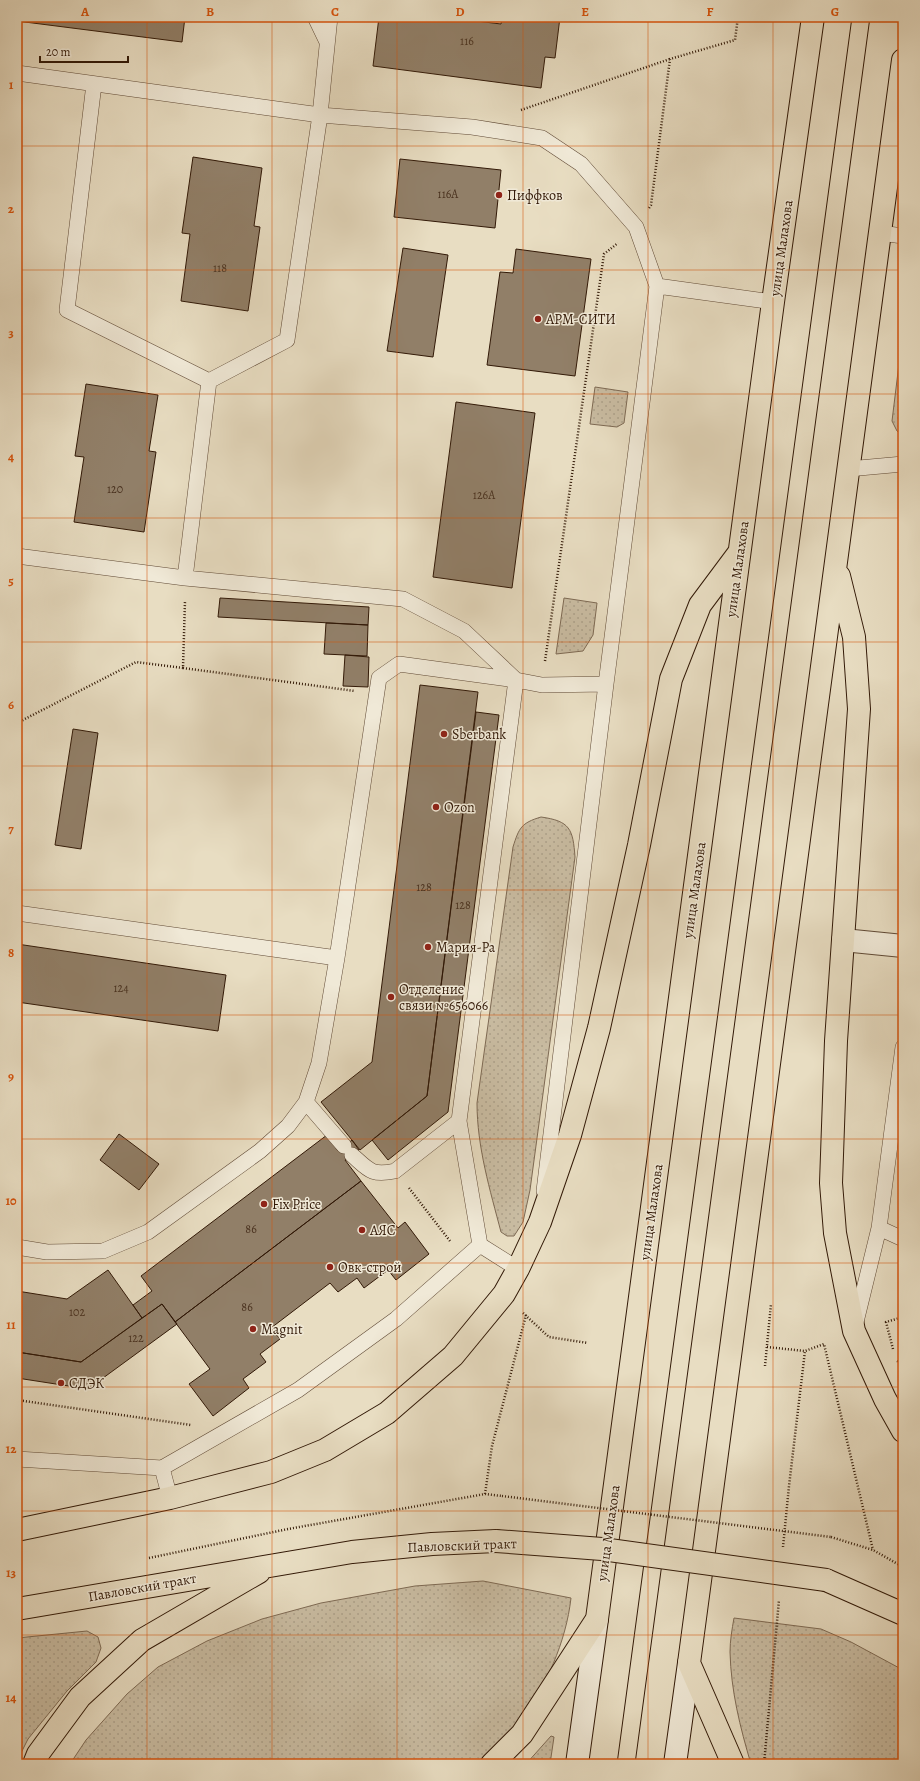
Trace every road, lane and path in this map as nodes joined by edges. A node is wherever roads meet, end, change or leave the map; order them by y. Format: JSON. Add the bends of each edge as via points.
{"nodes":[{"id":1,"x":315,"y":17,"type":"edge"},
{"id":2,"x":330,"y":17,"type":"edge"},
{"id":3,"x":738,"y":17,"type":"edge"},
{"id":4,"x":813,"y":17,"type":"edge"},
{"id":5,"x":327,"y":43,"type":"junction"},
{"id":6,"x":670,"y":59,"type":"junction"},
{"id":7,"x":903,"y":60,"type":"edge"},
{"id":8,"x":17,"y":73,"type":"edge"},
{"id":9,"x":94,"y":84,"type":"junction"},
{"id":10,"x":516,"y":112,"type":"dead end"},
{"id":11,"x":320,"y":115,"type":"junction"},
{"id":12,"x":636,"y":227,"type":"junction"},
{"id":13,"x":880,"y":233,"type":"junction"},
{"id":14,"x":903,"y":236,"type":"edge"},
{"id":15,"x":657,"y":286,"type":"junction"},
{"id":16,"x":773,"y":302,"type":"junction"},
{"id":17,"x":209,"y":381,"type":"junction"},
{"id":18,"x":903,"y":464,"type":"edge"},
{"id":19,"x":848,"y":469,"type":"junction"},
{"id":20,"x":739,"y":552,"type":"junction"},
{"id":21,"x":17,"y":556,"type":"edge"},
{"id":22,"x":836,"y":563,"type":"junction"},
{"id":23,"x":185,"y":578,"type":"junction"},
{"id":24,"x":183,"y":668,"type":"junction"},
{"id":25,"x":516,"y":680,"type":"junction"},
{"id":26,"x":542,"y":684,"type":"junction"},
{"id":27,"x":606,"y":684,"type":"junction"},
{"id":28,"x":376,"y":694,"type":"junction"},
{"id":29,"x":17,"y":723,"type":"edge"},
{"id":30,"x":17,"y":913,"type":"edge"},
{"id":31,"x":843,"y":940,"type":"junction"},
{"id":32,"x":903,"y":946,"type":"edge"},
{"id":33,"x":337,"y":958,"type":"junction"},
{"id":34,"x":903,"y":1047,"type":"edge"},
{"id":35,"x":306,"y":1102,"type":"junction"},
{"id":36,"x":459,"y":1121,"type":"junction"},
{"id":37,"x":540,"y":1222,"type":"junction"},
{"id":38,"x":879,"y":1228,"type":"junction"},
{"id":39,"x":903,"y":1239,"type":"edge"},
{"id":40,"x":480,"y":1246,"type":"junction"},
{"id":41,"x":17,"y":1247,"type":"edge"},
{"id":42,"x":518,"y":1269,"type":"junction"},
{"id":43,"x":771,"y":1304,"type":"dead end"},
{"id":44,"x":526,"y":1315,"type":"dead end"},
{"id":45,"x":903,"y":1317,"type":"edge"},
{"id":46,"x":854,"y":1331,"type":"junction"},
{"id":47,"x":549,"y":1337,"type":"dead end"},
{"id":48,"x":588,"y":1343,"type":"dead end"},
{"id":49,"x":767,"y":1347,"type":"junction"},
{"id":50,"x":894,"y":1353,"type":"dead end"},
{"id":51,"x":896,"y":1360,"type":"dead end"},
{"id":52,"x":903,"y":1364,"type":"edge"},
{"id":53,"x":765,"y":1366,"type":"dead end"},
{"id":54,"x":17,"y":1400,"type":"edge"},
{"id":55,"x":228,"y":1430,"type":"junction"},
{"id":56,"x":903,"y":1431,"type":"edge"},
{"id":57,"x":17,"y":1459,"type":"edge"},
{"id":58,"x":162,"y":1468,"type":"junction"},
{"id":59,"x":485,"y":1494,"type":"junction"},
{"id":60,"x":170,"y":1498,"type":"junction"},
{"id":61,"x":17,"y":1530,"type":"edge"},
{"id":62,"x":873,"y":1550,"type":"junction"},
{"id":63,"x":143,"y":1559,"type":"dead end"},
{"id":64,"x":273,"y":1565,"type":"junction"},
{"id":65,"x":903,"y":1567,"type":"edge"},
{"id":66,"x":17,"y":1608,"type":"edge"},
{"id":67,"x":903,"y":1614,"type":"edge"},
{"id":68,"x":597,"y":1619,"type":"junction"},
{"id":69,"x":689,"y":1663,"type":"junction"},
{"id":70,"x":34,"y":1764,"type":"edge"},
{"id":71,"x":492,"y":1764,"type":"edge"},
{"id":72,"x":577,"y":1764,"type":"edge"},
{"id":73,"x":675,"y":1764,"type":"edge"},
{"id":74,"x":734,"y":1764,"type":"edge"}],
"edges":[{"from":1,"to":5,"type":"lane"},
{"from":2,"to":5,"type":"lane"},
{"from":3,"to":6,"type":"path","via":[[735,40]]},
{"from":4,"to":16,"type":"main road","name":"улица Малахова"},
{"from":5,"to":11,"type":"lane"},
{"from":6,"to":10,"type":"path"},
{"from":6,"to":12,"type":"path","via":[[651,205]]},
{"from":7,"to":13,"type":"main road"},
{"from":8,"to":9,"type":"lane"},
{"from":9,"to":11,"type":"lane"},
{"from":9,"to":17,"type":"lane","via":[[67,310]]},
{"from":11,"to":12,"type":"lane","via":[[472,127],[542,138],[581,164]]},
{"from":11,"to":17,"type":"lane","via":[[287,340]]},
{"from":12,"to":15,"type":"lane"},
{"from":12,"to":26,"type":"path","via":[[604,254]]},
{"from":13,"to":14,"type":"lane"},
{"from":13,"to":19,"type":"main road"},
{"from":15,"to":16,"type":"lane"},
{"from":15,"to":27,"type":"lane"},
{"from":16,"to":20,"type":"main road","name":"улица Малахова"},
{"from":17,"to":23,"type":"lane"},
{"from":18,"to":19,"type":"lane"},
{"from":19,"to":22,"type":"main road"},
{"from":20,"to":37,"type":"main road","via":[[700,605],[671,679],[639,845],[599,1028],[570,1135]]},
{"from":20,"to":68,"type":"main road","name":"улица Малахова"},
{"from":21,"to":23,"type":"lane"},
{"from":22,"to":31,"type":"main road","via":[[854,637],[859,709]]},
{"from":22,"to":69,"type":"main road"},
{"from":23,"to":24,"type":"path"},
{"from":23,"to":25,"type":"lane","via":[[403,599],[464,631]]},
{"from":24,"to":28,"type":"path"},
{"from":24,"to":29,"type":"path","via":[[136,662]]},
{"from":25,"to":26,"type":"lane"},
{"from":25,"to":28,"type":"lane","via":[[399,664],[378,678]]},
{"from":25,"to":36,"type":"lane"},
{"from":26,"to":27,"type":"lane"},
{"from":27,"to":37,"type":"lane"},
{"from":28,"to":33,"type":"lane"},
{"from":30,"to":33,"type":"lane"},
{"from":31,"to":32,"type":"main road"},
{"from":31,"to":46,"type":"main road","via":[[836,1041],[831,1183],[834,1233]]},
{"from":33,"to":35,"type":"lane","via":[[319,1063]]},
{"from":34,"to":38,"type":"lane"},
{"from":35,"to":36,"type":"lane","via":[[348,1151],[371,1172],[395,1171]]},
{"from":35,"to":41,"type":"lane","via":[[288,1126],[260,1151],[148,1232],[102,1251],[47,1252]]},
{"from":36,"to":40,"type":"lane"},
{"from":37,"to":42,"type":"main road"},
{"from":38,"to":39,"type":"lane"},
{"from":38,"to":46,"type":"lane"},
{"from":40,"to":42,"type":"lane"},
{"from":40,"to":55,"type":"lane","via":[[396,1319],[317,1377]]},
{"from":42,"to":60,"type":"main road","via":[[504,1294],[453,1356],[387,1413],[325,1450],[271,1472]]},
{"from":43,"to":49,"type":"path"},
{"from":44,"to":59,"type":"path","via":[[492,1446]]},
{"from":45,"to":50,"type":"path","via":[[886,1322]]},
{"from":46,"to":56,"type":"main road","via":[[885,1399]]},
{"from":47,"to":48,"type":"path"},
{"from":49,"to":53,"type":"path"},
{"from":49,"to":62,"type":"path","via":[[805,1351],[824,1344]]},
{"from":51,"to":52,"type":"path"},
{"from":54,"to":55,"type":"path"},
{"from":55,"to":58,"type":"lane"},
{"from":57,"to":58,"type":"lane"},
{"from":58,"to":60,"type":"lane"},
{"from":59,"to":62,"type":"path","bridge":true,"via":[[831,1537]]},
{"from":59,"to":63,"type":"path","via":[[288,1529]]},
{"from":60,"to":61,"type":"main road"},
{"from":62,"to":65,"type":"path"},
{"from":64,"to":66,"type":"main road","name":"Павловский тракт"},
{"from":64,"to":67,"type":"main road","name":"Павловский тракт","bridge":true,"via":[[352,1552],[432,1544],[496,1541],[602,1549],[826,1580]]},
{"from":64,"to":70,"type":"main road","via":[[142,1640],[80,1697],[38,1754]]},
{"from":68,"to":71,"type":"main road","via":[[522,1734]]},
{"from":68,"to":72,"type":"main road","name":"улица Малахова"},
{"from":69,"to":73,"type":"main road"},
{"from":69,"to":74,"type":"main road"}]}
